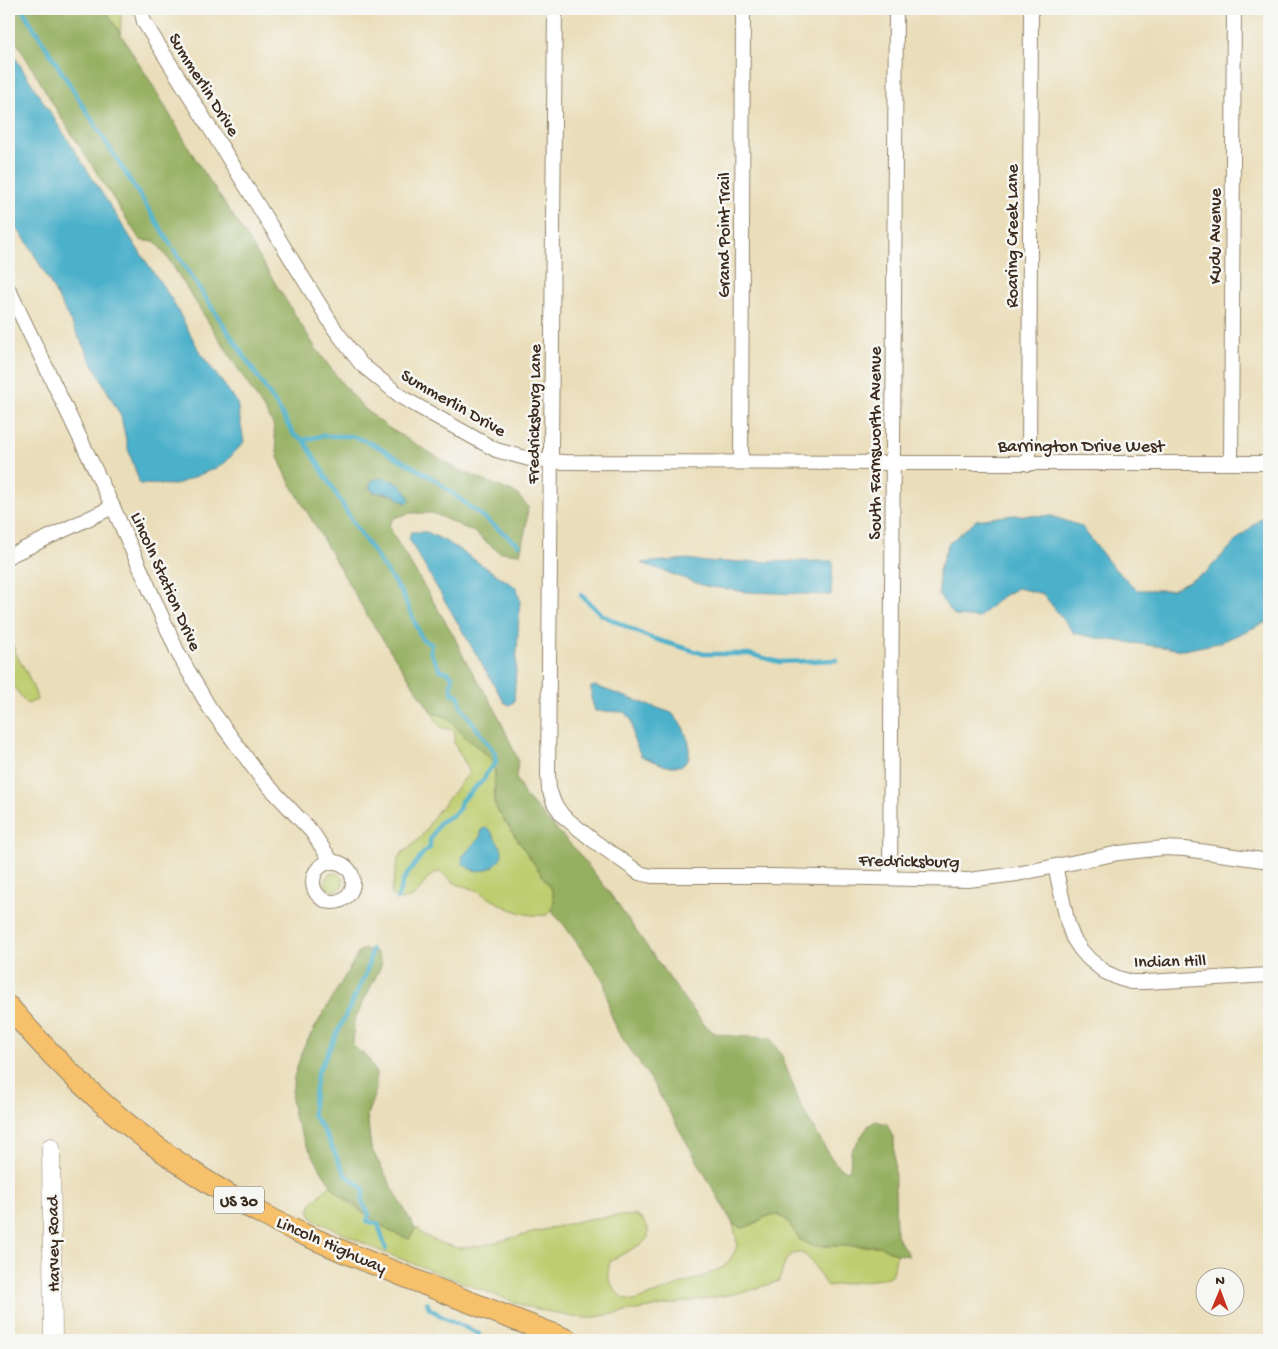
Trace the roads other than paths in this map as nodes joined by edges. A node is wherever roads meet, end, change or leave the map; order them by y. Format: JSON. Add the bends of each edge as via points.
{"nodes":[{"id":1,"x":141,"y":9,"type":"edge"},
{"id":2,"x":555,"y":9,"type":"edge"},
{"id":3,"x":743,"y":9,"type":"edge"},
{"id":4,"x":896,"y":9,"type":"edge"},
{"id":5,"x":1031,"y":9,"type":"edge"},
{"id":6,"x":1234,"y":9,"type":"edge"},
{"id":7,"x":9,"y":290,"type":"edge"},
{"id":8,"x":550,"y":461,"type":"junction"},
{"id":9,"x":741,"y":462,"type":"junction"},
{"id":10,"x":893,"y":463,"type":"junction"},
{"id":11,"x":1231,"y":463,"type":"junction"},
{"id":12,"x":1269,"y":463,"type":"edge"},
{"id":13,"x":1028,"y":464,"type":"junction"},
{"id":14,"x":113,"y":508,"type":"junction"},
{"id":15,"x":9,"y":556,"type":"edge"},
{"id":16,"x":563,"y":816,"type":"joint"},
{"id":17,"x":1269,"y":861,"type":"edge"},
{"id":18,"x":332,"y":862,"type":"dead end"},
{"id":19,"x":1055,"y":866,"type":"junction"},
{"id":20,"x":890,"y":878,"type":"junction"},
{"id":21,"x":1269,"y":975,"type":"edge"},
{"id":22,"x":9,"y":1007,"type":"edge"},
{"id":23,"x":51,"y":1147,"type":"dead end"},
{"id":24,"x":53,"y":1340,"type":"edge"},
{"id":25,"x":568,"y":1340,"type":"edge"}],
"edges":[{"from":1,"to":8,"type":"street","name":"Summerlin Drive","via":[[144,22],[336,331],[360,364],[403,398],[496,450]]},
{"from":2,"to":8,"type":"street","name":"Fredricksburg Lane"},
{"from":3,"to":9,"type":"street","name":"Grand Point Trail"},
{"from":4,"to":10,"type":"street","name":"South Farnsworth Avenue"},
{"from":5,"to":13,"type":"street","name":"Roaring Creek Lane"},
{"from":6,"to":11,"type":"street","name":"Kudu Avenue"},
{"from":7,"to":14,"type":"street","name":"Lincoln Station Drive"},
{"from":8,"to":9,"type":"street","name":"Summerlin Drive"},
{"from":8,"to":16,"type":"street","name":"Fredricksburg Lane","via":[[548,774],[554,803]]},
{"from":9,"to":10,"type":"street","name":"Summerlin Drive"},
{"from":10,"to":13,"type":"street","name":"Barrington Drive West"},
{"from":10,"to":20,"type":"street","name":"South Farnsworth Avenue"},
{"from":11,"to":12,"type":"street","name":"Barrington Drive West"},
{"from":11,"to":13,"type":"street","name":"Barrington Drive West"},
{"from":14,"to":15,"type":"street"},
{"from":14,"to":18,"type":"street","name":"Lincoln Station Drive","via":[[178,653],[209,708],[261,778],[312,832]]},
{"from":16,"to":20,"type":"street","name":"Fredricksburg","via":[[631,867],[652,876]]},
{"from":17,"to":19,"type":"street","name":"Fredricksburg","via":[[1164,848],[1112,854]]},
{"from":19,"to":20,"type":"street","name":"Fredricksburg","via":[[968,880]]},
{"from":19,"to":21,"type":"street","name":"Indian Hill","via":[[1073,938],[1089,959],[1105,972],[1131,982]]},
{"from":22,"to":25,"type":"main road","name":"Lincoln Highway","number":"US 30","via":[[90,1093],[200,1177],[303,1234]]},
{"from":23,"to":24,"type":"street","name":"Harvey Road"}]}
